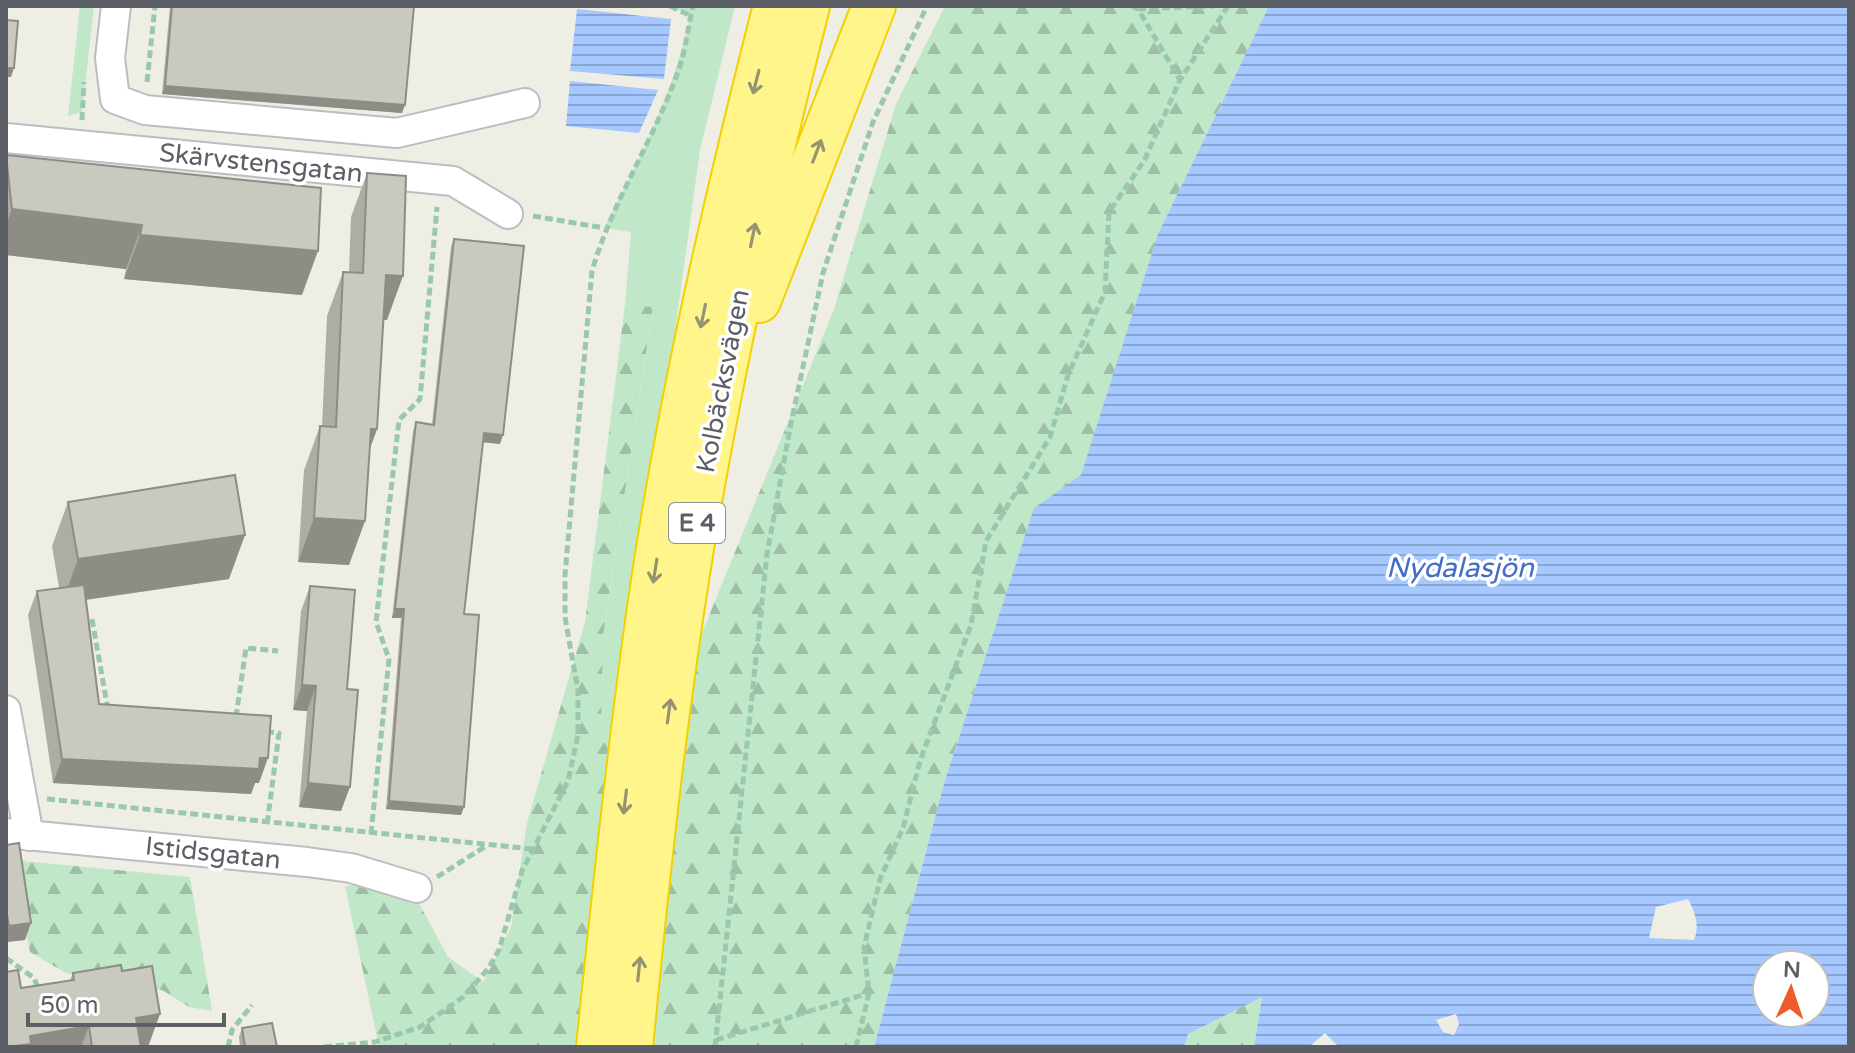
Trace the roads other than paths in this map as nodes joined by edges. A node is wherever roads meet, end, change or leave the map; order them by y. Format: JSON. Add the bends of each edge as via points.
{"nodes":[{"id":1,"x":116,"y":6,"type":"edge"},
{"id":2,"x":775,"y":6,"type":"edge"},
{"id":3,"x":808,"y":6,"type":"edge"},
{"id":4,"x":874,"y":6,"type":"edge"},
{"id":5,"x":525,"y":103,"type":"dead end"},
{"id":6,"x":6,"y":138,"type":"edge"},
{"id":7,"x":508,"y":214,"type":"dead end"},
{"id":8,"x":723,"y":379,"type":"junction"},
{"id":9,"x":6,"y":710,"type":"edge"},
{"id":10,"x":17,"y":834,"type":"edge"},
{"id":11,"x":417,"y":888,"type":"road end"},
{"id":12,"x":598,"y":1047,"type":"edge"},
{"id":13,"x":631,"y":1047,"type":"edge"}],
"edges":[{"from":1,"to":5,"type":"street","via":[[110,58],[115,99],[145,110],[397,133]]},
{"from":2,"to":12,"type":"highway","name":"Kolbäcksvägen","number":"E 4","one_way":true,"via":[[725,212],[669,485]]},
{"from":8,"to":3,"type":"highway","name":"Kolbäcksvägen","number":"E 4","one_way":true},
{"from":8,"to":4,"type":"highway","one_way":true,"via":[[762,294]]},
{"from":6,"to":7,"type":"street","name":"Skärvstensgatan","via":[[453,181]]},
{"from":13,"to":8,"type":"highway","name":"Kolbäcksvägen","number":"E 4","one_way":true,"via":[[660,771]]},
{"from":9,"to":10,"type":"street","via":[[20,796]]},
{"from":10,"to":11,"type":"street","name":"Istidsgatan","via":[[351,868]]}]}
